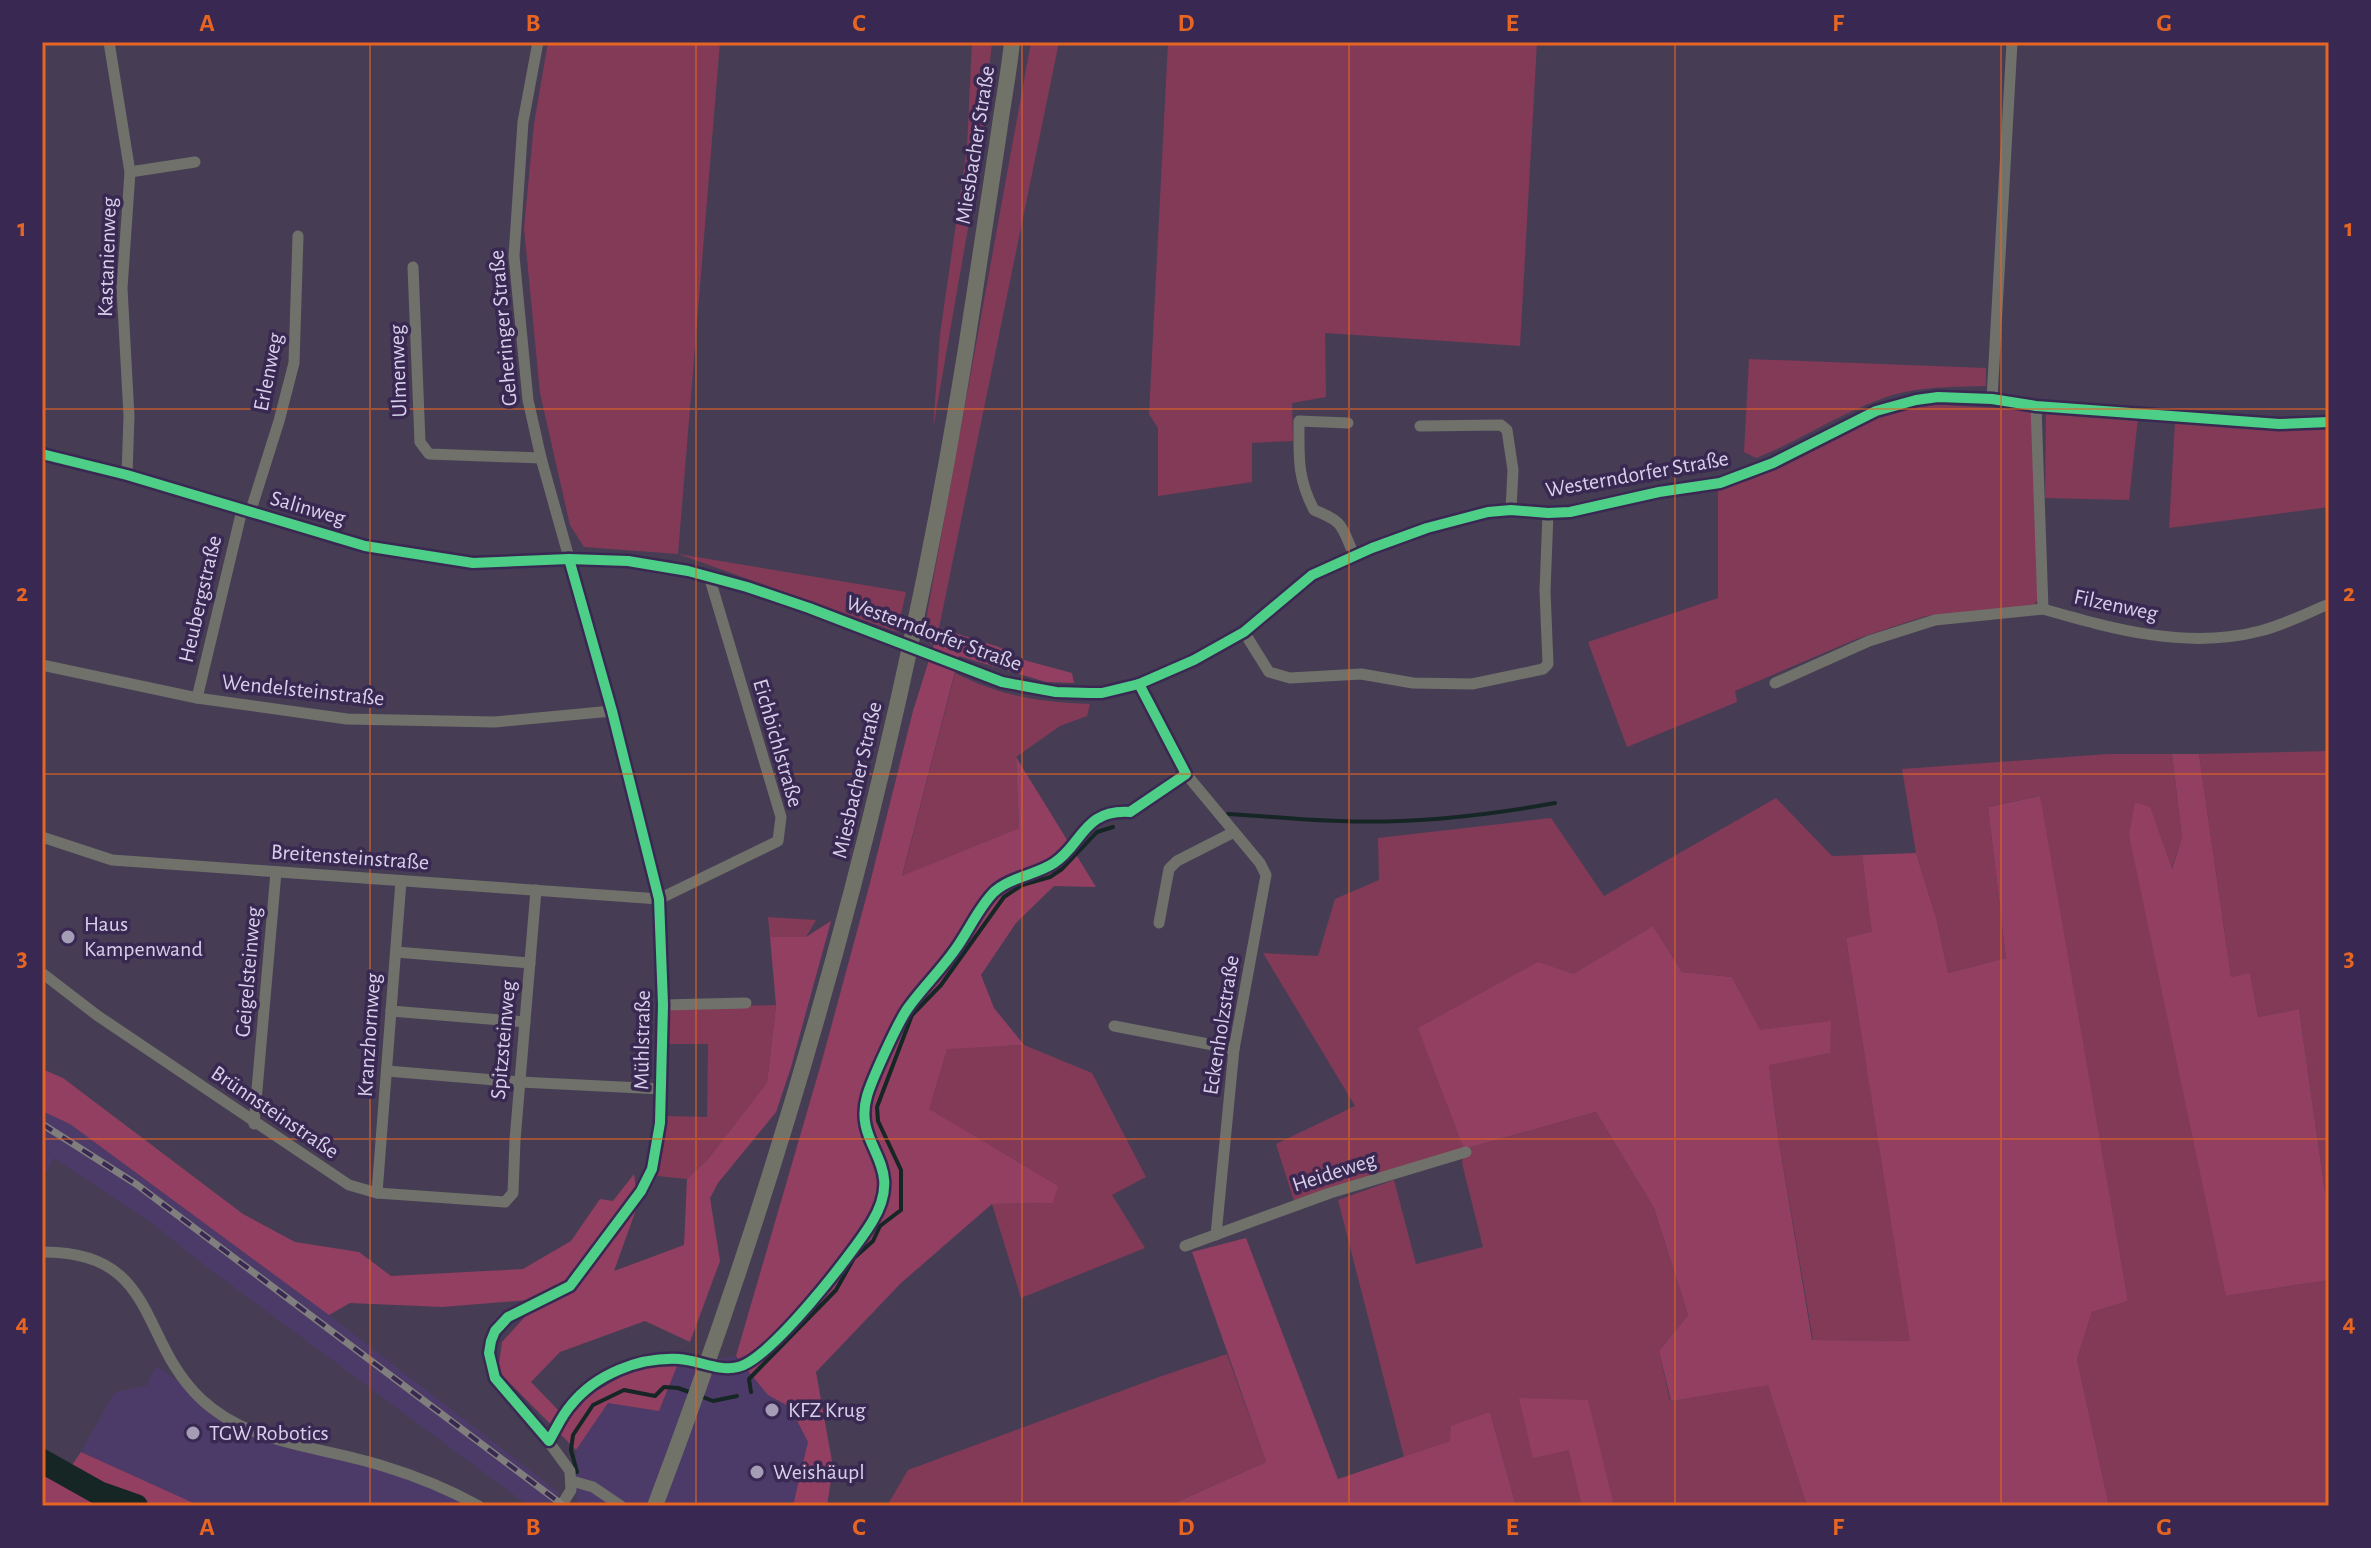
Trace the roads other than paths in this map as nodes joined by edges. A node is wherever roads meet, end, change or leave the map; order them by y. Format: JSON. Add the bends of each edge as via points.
{"nodes":[{"id":1,"x":109,"y":42,"type":"edge"},
{"id":2,"x":538,"y":42,"type":"edge"},
{"id":3,"x":2012,"y":42,"type":"edge"},
{"id":4,"x":1012,"y":44,"type":"edge"},
{"id":5,"x":195,"y":162,"type":"dead end"},
{"id":6,"x":130,"y":172,"type":"junction"},
{"id":7,"x":298,"y":236,"type":"dead end"},
{"id":8,"x":413,"y":267,"type":"dead end"},
{"id":9,"x":1992,"y":399,"type":"junction"},
{"id":10,"x":2036,"y":406,"type":"junction"},
{"id":11,"x":2329,"y":422,"type":"edge"},
{"id":12,"x":1348,"y":423,"type":"dead end"},
{"id":13,"x":1420,"y":426,"type":"dead end"},
{"id":14,"x":42,"y":454,"type":"edge"},
{"id":15,"x":541,"y":458,"type":"junction"},
{"id":16,"x":127,"y":475,"type":"junction"},
{"id":17,"x":1511,"y":510,"type":"junction"},
{"id":18,"x":246,"y":511,"type":"junction"},
{"id":19,"x":1548,"y":513,"type":"junction"},
{"id":20,"x":1354,"y":555,"type":"junction"},
{"id":21,"x":569,"y":559,"type":"junction"},
{"id":22,"x":709,"y":576,"type":"junction"},
{"id":23,"x":2329,"y":604,"type":"edge"},
{"id":24,"x":2043,"y":609,"type":"junction"},
{"id":25,"x":1244,"y":632,"type":"junction"},
{"id":26,"x":42,"y":665,"type":"edge"},
{"id":27,"x":1775,"y":683,"type":"dead end"},
{"id":28,"x":1139,"y":684,"type":"junction"},
{"id":29,"x":197,"y":698,"type":"junction"},
{"id":30,"x":612,"y":711,"type":"junction"},
{"id":31,"x":1186,"y":774,"type":"junction"},
{"id":32,"x":1119,"y":811,"type":"dead end"},
{"id":33,"x":1234,"y":832,"type":"junction"},
{"id":34,"x":42,"y":837,"type":"edge"},
{"id":35,"x":276,"y":872,"type":"junction"},
{"id":36,"x":401,"y":881,"type":"junction"},
{"id":37,"x":536,"y":890,"type":"junction"},
{"id":38,"x":659,"y":899,"type":"junction"},
{"id":39,"x":1159,"y":923,"type":"dead end"},
{"id":40,"x":396,"y":952,"type":"junction"},
{"id":41,"x":530,"y":963,"type":"junction"},
{"id":42,"x":42,"y":973,"type":"edge"},
{"id":43,"x":746,"y":1003,"type":"dead end"},
{"id":44,"x":663,"y":1005,"type":"junction"},
{"id":45,"x":391,"y":1011,"type":"junction"},
{"id":46,"x":525,"y":1022,"type":"junction"},
{"id":47,"x":1114,"y":1026,"type":"dead end"},
{"id":48,"x":1234,"y":1049,"type":"junction"},
{"id":49,"x":387,"y":1071,"type":"junction"},
{"id":50,"x":520,"y":1082,"type":"junction"},
{"id":51,"x":661,"y":1089,"type":"junction"},
{"id":52,"x":254,"y":1124,"type":"junction"},
{"id":53,"x":1466,"y":1152,"type":"dead end"},
{"id":54,"x":377,"y":1193,"type":"junction"},
{"id":55,"x":513,"y":1193,"type":"joint"},
{"id":56,"x":1216,"y":1235,"type":"junction"},
{"id":57,"x":1185,"y":1246,"type":"dead end"},
{"id":58,"x":42,"y":1252,"type":"edge"},
{"id":59,"x":755,"y":1359,"type":"dead end"},
{"id":60,"x":549,"y":1441,"type":"junction"},
{"id":61,"x":572,"y":1481,"type":"junction"},
{"id":62,"x":479,"y":1506,"type":"edge"},
{"id":63,"x":561,"y":1506,"type":"edge"},
{"id":64,"x":621,"y":1506,"type":"edge"},
{"id":65,"x":655,"y":1506,"type":"edge"}],
"edges":[{"from":1,"to":6,"type":"street","name":"Kastanienweg"},
{"from":2,"to":15,"type":"street","name":"Geheringer Straße","via":[[523,122],[514,269],[528,400]]},
{"from":3,"to":9,"type":"street"},
{"from":4,"to":65,"type":"main road","name":"Miesbacher Straße","via":[[952,443],[855,882],[737,1282]]},
{"from":5,"to":6,"type":"street"},
{"from":6,"to":16,"type":"street","name":"Kastanienweg","via":[[122,288]]},
{"from":7,"to":18,"type":"street","name":"Erlenweg","via":[[294,363]]},
{"from":8,"to":15,"type":"street","name":"Ulmenweg","via":[[420,442],[429,454]]},
{"from":9,"to":10,"type":"street","name":"Westerndorfer Straße"},
{"from":9,"to":19,"type":"street","name":"Westerndorfer Straße","via":[[1938,397],[1897,404],[1720,483]]},
{"from":10,"to":11,"type":"street","name":"Westerndorfer Straße","via":[[2279,424]]},
{"from":10,"to":24,"type":"street","name":"Filzenweg"},
{"from":12,"to":20,"type":"street","via":[[1299,421],[1299,458],[1303,489],[1314,510],[1340,523]]},
{"from":13,"to":17,"type":"street","via":[[1501,425],[1507,430]]},
{"from":14,"to":16,"type":"street","name":"Salinweg"},
{"from":15,"to":21,"type":"street","name":"Geheringer Straße"},
{"from":16,"to":18,"type":"street","name":"Salinweg"},
{"from":17,"to":19,"type":"street","name":"Westerndorfer Straße"},
{"from":17,"to":20,"type":"street","name":"Westerndorfer Straße","via":[[1427,528]]},
{"from":18,"to":21,"type":"street","name":"Salinweg","via":[[365,546],[462,562]]},
{"from":18,"to":29,"type":"street","name":"Heubergstraße"},
{"from":19,"to":25,"type":"street","via":[[1548,664],[1543,669],[1472,684],[1413,683],[1361,674],[1290,678],[1269,672]]},
{"from":20,"to":25,"type":"street","name":"Westerndorfer Straße","via":[[1312,575]]},
{"from":21,"to":22,"type":"street","name":"Westerndorfer Straße","via":[[628,561]]},
{"from":21,"to":30,"type":"street","name":"Mühlstraße"},
{"from":22,"to":28,"type":"street","name":"Westerndorfer Straße","via":[[1002,682],[1089,693]]},
{"from":22,"to":38,"type":"street","name":"Eichbichlstraße","via":[[781,817],[778,841]]},
{"from":23,"to":24,"type":"street","name":"Filzenweg","via":[[2261,631],[2192,638],[2136,633]]},
{"from":24,"to":27,"type":"street","via":[[1935,620],[1869,641]]},
{"from":25,"to":28,"type":"street","name":"Westerndorfer Straße"},
{"from":26,"to":29,"type":"street","name":"Wendelsteinstraße"},
{"from":28,"to":31,"type":"street","name":"Eckenholzstraße"},
{"from":29,"to":30,"type":"street","name":"Wendelsteinstraße","via":[[347,719],[495,722]]},
{"from":30,"to":38,"type":"street","name":"Mühlstraße"},
{"from":31,"to":32,"type":"street","via":[[1130,812]]},
{"from":31,"to":33,"type":"street","name":"Eckenholzstraße"},
{"from":33,"to":39,"type":"street","via":[[1169,869]]},
{"from":33,"to":48,"type":"street","name":"Eckenholzstraße","via":[[1266,875]]},
{"from":34,"to":35,"type":"street","name":"Breitensteinstraße","via":[[112,860]]},
{"from":35,"to":36,"type":"street","name":"Breitensteinstraße"},
{"from":35,"to":52,"type":"street","name":"Geigelsteinweg"},
{"from":36,"to":37,"type":"street","name":"Breitensteinstraße"},
{"from":36,"to":40,"type":"street","name":"Kranzhornweg"},
{"from":37,"to":38,"type":"street","name":"Breitensteinstraße"},
{"from":37,"to":41,"type":"street","name":"Spitzsteinweg"},
{"from":38,"to":44,"type":"street","name":"Mühlstraße"},
{"from":40,"to":41,"type":"street"},
{"from":40,"to":45,"type":"street","name":"Kranzhornweg"},
{"from":41,"to":46,"type":"street","name":"Spitzsteinweg"},
{"from":42,"to":52,"type":"street","name":"Brünnsteinstraße"},
{"from":43,"to":44,"type":"street"},
{"from":44,"to":51,"type":"street","name":"Mühlstraße"},
{"from":45,"to":46,"type":"street"},
{"from":45,"to":49,"type":"street","name":"Kranzhornweg"},
{"from":46,"to":50,"type":"street","name":"Spitzsteinweg"},
{"from":47,"to":48,"type":"street"},
{"from":48,"to":56,"type":"street","name":"Eckenholzstraße"},
{"from":49,"to":50,"type":"street"},
{"from":49,"to":54,"type":"street","name":"Kranzhornweg"},
{"from":50,"to":51,"type":"street"},
{"from":50,"to":55,"type":"street","name":"Spitzsteinweg"},
{"from":51,"to":60,"type":"street","name":"Mühlstraße","via":[[652,1169],[641,1191],[570,1286],[508,1317],[491,1341],[495,1378]]},
{"from":52,"to":54,"type":"street","name":"Brünnsteinstraße","via":[[349,1185]]},
{"from":53,"to":56,"type":"street","name":"Heideweg"},
{"from":54,"to":55,"type":"street","name":"Brünnsteinstraße","via":[[505,1202]]},
{"from":56,"to":57,"type":"street","name":"Heideweg"},
{"from":58,"to":62,"type":"street","via":[[92,1259],[128,1281],[189,1386],[242,1426],[382,1465]]},
{"from":59,"to":60,"type":"street","via":[[729,1368],[679,1359],[619,1369],[572,1404]]},
{"from":60,"to":61,"type":"street","name":"Mühlstraße"},
{"from":61,"to":63,"type":"street"},
{"from":61,"to":64,"type":"street","via":[[593,1487]]}]}
